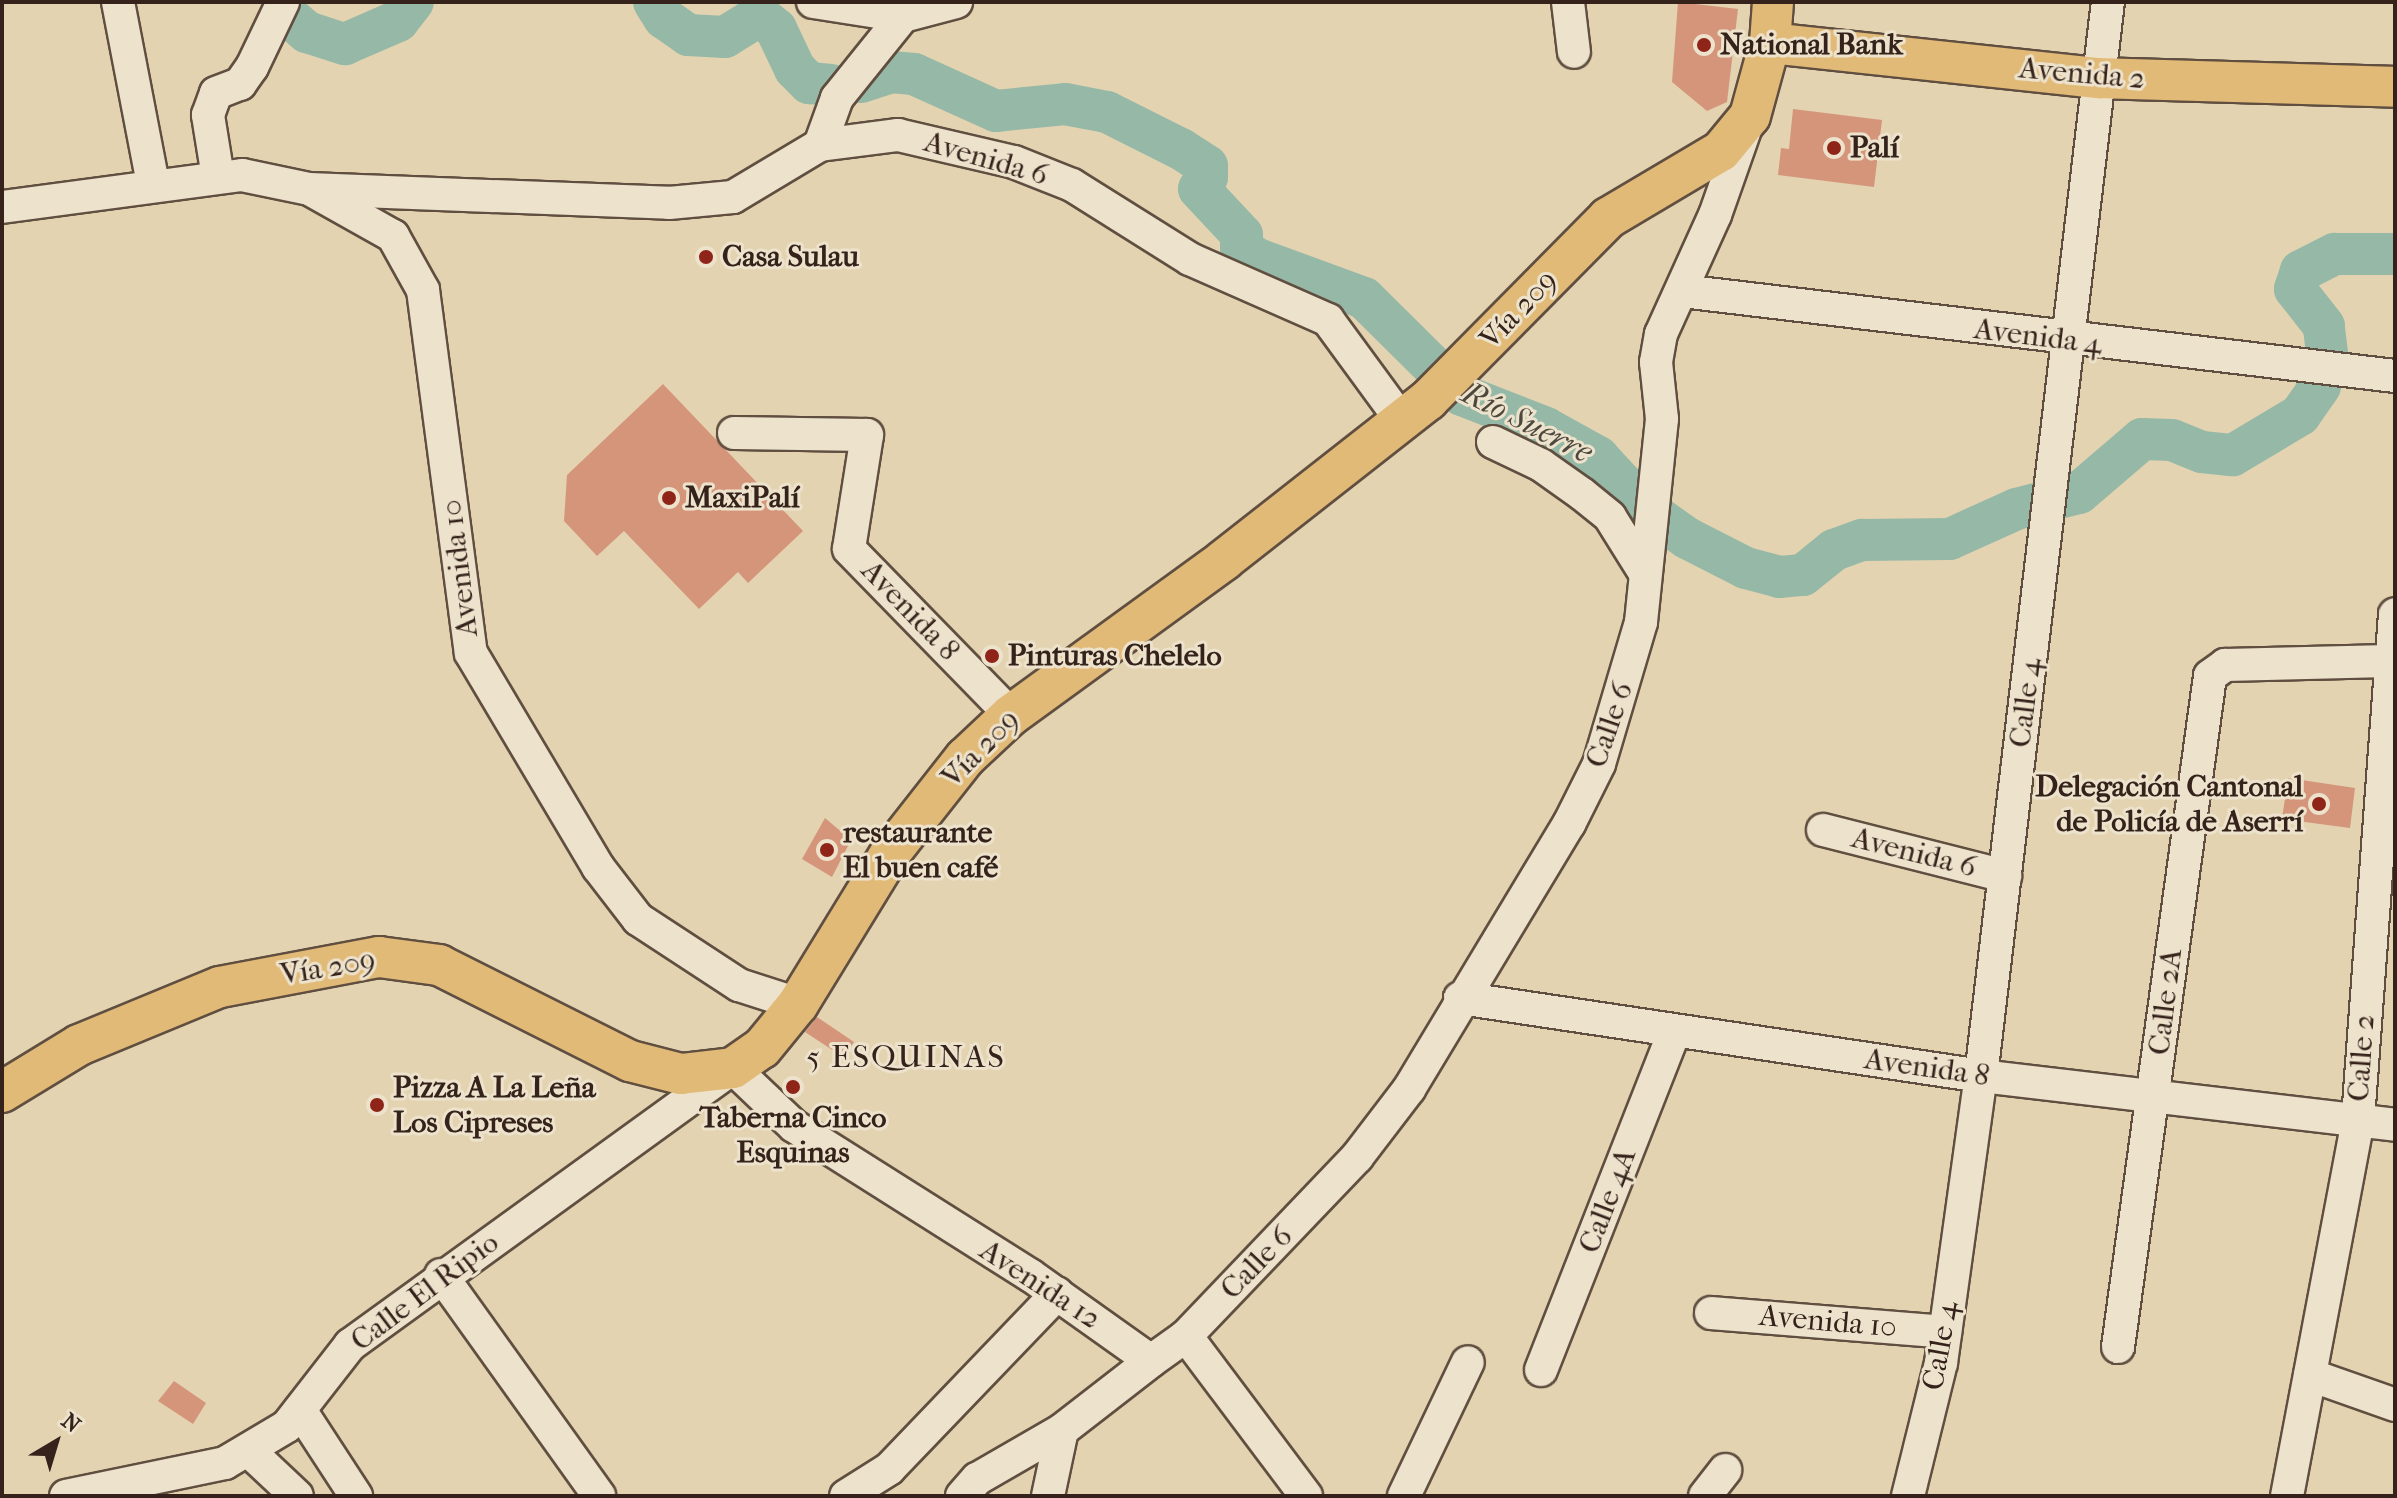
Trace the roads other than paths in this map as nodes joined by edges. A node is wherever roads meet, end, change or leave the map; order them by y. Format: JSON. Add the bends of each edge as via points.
{"nodes":[{"id":1,"x":118,"y":2,"type":"edge"},
{"id":2,"x":283,"y":2,"type":"edge"},
{"id":3,"x":813,"y":2,"type":"edge"},
{"id":4,"x":956,"y":2,"type":"edge"},
{"id":5,"x":1568,"y":2,"type":"edge"},
{"id":6,"x":1773,"y":2,"type":"edge"},
{"id":7,"x":2108,"y":2,"type":"edge"},
{"id":8,"x":903,"y":16,"type":"junction"},
{"id":9,"x":1770,"y":43,"type":"junction"},
{"id":10,"x":1574,"y":52,"type":"dead end"},
{"id":11,"x":2099,"y":78,"type":"junction"},
{"id":12,"x":2395,"y":87,"type":"edge"},
{"id":13,"x":1750,"y":116,"type":"junction"},
{"id":14,"x":820,"y":145,"type":"junction"},
{"id":15,"x":218,"y":177,"type":"junction"},
{"id":16,"x":153,"y":184,"type":"junction"},
{"id":17,"x":309,"y":189,"type":"junction"},
{"id":18,"x":2,"y":207,"type":"edge"},
{"id":19,"x":1682,"y":291,"type":"junction"},
{"id":20,"x":2067,"y":341,"type":"junction"},
{"id":21,"x":2395,"y":376,"type":"edge"},
{"id":22,"x":1402,"y":421,"type":"junction"},
{"id":23,"x":734,"y":433,"type":"dead end"},
{"id":24,"x":1493,"y":442,"type":"dead end"},
{"id":25,"x":1643,"y":570,"type":"junction"},
{"id":26,"x":2395,"y":614,"type":"edge"},
{"id":27,"x":2388,"y":661,"type":"junction"},
{"id":28,"x":1011,"y":715,"type":"junction"},
{"id":29,"x":1823,"y":830,"type":"dead end"},
{"id":30,"x":2005,"y":876,"type":"junction"},
{"id":31,"x":1460,"y":998,"type":"junction"},
{"id":32,"x":798,"y":1004,"type":"junction"},
{"id":33,"x":1674,"y":1032,"type":"junction"},
{"id":34,"x":733,"y":1068,"type":"junction"},
{"id":35,"x":1981,"y":1076,"type":"junction"},
{"id":36,"x":2,"y":1092,"type":"edge"},
{"id":37,"x":2154,"y":1095,"type":"junction"},
{"id":38,"x":2358,"y":1119,"type":"junction"},
{"id":39,"x":2395,"y":1125,"type":"edge"},
{"id":40,"x":441,"y":1275,"type":"junction"},
{"id":41,"x":1057,"y":1294,"type":"junction"},
{"id":42,"x":1711,"y":1313,"type":"dead end"},
{"id":43,"x":1945,"y":1332,"type":"junction"},
{"id":44,"x":1186,"y":1336,"type":"junction"},
{"id":45,"x":2118,"y":1347,"type":"dead end"},
{"id":46,"x":1151,"y":1361,"type":"junction"},
{"id":47,"x":1468,"y":1362,"type":"dead end"},
{"id":48,"x":1541,"y":1370,"type":"dead end"},
{"id":49,"x":2310,"y":1375,"type":"junction"},
{"id":50,"x":2395,"y":1405,"type":"edge"},
{"id":51,"x":300,"y":1410,"type":"junction"},
{"id":52,"x":1062,"y":1430,"type":"junction"},
{"id":53,"x":248,"y":1450,"type":"junction"},
{"id":54,"x":1725,"y":1470,"type":"dead end"},
{"id":55,"x":1052,"y":1494,"type":"edge"},
{"id":56,"x":66,"y":1496,"type":"edge"},
{"id":57,"x":297,"y":1496,"type":"edge"},
{"id":58,"x":356,"y":1496,"type":"edge"},
{"id":59,"x":599,"y":1496,"type":"edge"},
{"id":60,"x":846,"y":1496,"type":"edge"},
{"id":61,"x":962,"y":1496,"type":"edge"},
{"id":62,"x":1306,"y":1496,"type":"edge"},
{"id":63,"x":1404,"y":1496,"type":"edge"},
{"id":64,"x":1705,"y":1496,"type":"edge"},
{"id":65,"x":1908,"y":1496,"type":"edge"},
{"id":66,"x":2287,"y":1496,"type":"edge"}],
"edges":[{"from":1,"to":16,"type":"street"},
{"from":2,"to":15,"type":"street","via":[[240,84],[216,93],[208,115]]},
{"from":3,"to":8,"type":"street"},
{"from":4,"to":8,"type":"street"},
{"from":5,"to":10,"type":"street"},
{"from":6,"to":9,"type":"main road","name":"Calle 6"},
{"from":7,"to":11,"type":"street","name":"Calle 4"},
{"from":8,"to":14,"type":"street","via":[[837,98]]},
{"from":9,"to":11,"type":"main road","name":"Avenida 2"},
{"from":9,"to":13,"type":"main road","name":"Calle 6"},
{"from":11,"to":12,"type":"main road","name":"Avenida 2"},
{"from":11,"to":20,"type":"street","name":"Calle 4"},
{"from":13,"to":19,"type":"street","name":"Calle 6"},
{"from":13,"to":22,"type":"main road","name":"Vía 209","via":[[1721,151],[1608,218],[1468,362]]},
{"from":14,"to":17,"type":"street","name":"Avenida 6","via":[[733,197],[669,203]]},
{"from":14,"to":22,"type":"street","name":"Avenida 6","via":[[898,135],[1014,162],[1072,185],[1190,259],[1328,320]]},
{"from":15,"to":16,"type":"street"},
{"from":15,"to":17,"type":"street","via":[[242,175]]},
{"from":16,"to":18,"type":"street"},
{"from":17,"to":32,"type":"street","name":"Avenida 10","via":[[393,236],[423,290],[471,653],[598,867],[638,919],[739,985]]},
{"from":19,"to":20,"type":"street","name":"Avenida 4"},
{"from":19,"to":25,"type":"street","name":"Calle 6","via":[[1661,334],[1656,362],[1662,419]]},
{"from":20,"to":21,"type":"street","name":"Avenida 4"},
{"from":20,"to":30,"type":"street","name":"Calle 4"},
{"from":22,"to":28,"type":"main road","name":"Vía 209","via":[[1224,560]]},
{"from":23,"to":28,"type":"street","name":"Avenida 8","via":[[867,435],[849,549]]},
{"from":24,"to":25,"type":"street","via":[[1541,465],[1610,517]]},
{"from":25,"to":31,"type":"street","name":"Calle 6","via":[[1641,622],[1599,764],[1569,824]]},
{"from":26,"to":27,"type":"street","name":"Calle 2"},
{"from":27,"to":37,"type":"street","name":"Calle 2A","via":[[2225,665],[2210,676]]},
{"from":27,"to":38,"type":"street","name":"Calle 2"},
{"from":28,"to":32,"type":"main road","name":"Vía 209","via":[[965,758],[891,852]]},
{"from":29,"to":30,"type":"street","name":"Avenida 6"},
{"from":30,"to":35,"type":"street","name":"Calle 4"},
{"from":31,"to":33,"type":"street","name":"Avenida 8"},
{"from":31,"to":44,"type":"street","name":"Calle 6","via":[[1409,1089],[1357,1157]]},
{"from":32,"to":34,"type":"main road","name":"Vía 209","via":[[762,1048]]},
{"from":33,"to":35,"type":"street","name":"Avenida 8"},
{"from":33,"to":48,"type":"street","name":"Calle 4A"},
{"from":34,"to":36,"type":"main road","name":"Vía 209","via":[[681,1074],[630,1061],[439,965],[379,957],[220,987],[79,1045]]},
{"from":34,"to":40,"type":"street","name":"Calle El Ripio"},
{"from":34,"to":41,"type":"street","name":"Avenida 12","via":[[794,1126]]},
{"from":35,"to":37,"type":"street","name":"Avenida 8"},
{"from":35,"to":43,"type":"street","name":"Calle 4"},
{"from":37,"to":38,"type":"street","name":"Avenida 8"},
{"from":37,"to":45,"type":"street","name":"Calle 2A"},
{"from":38,"to":39,"type":"street","name":"Avenida 8"},
{"from":38,"to":49,"type":"street","name":"Calle 2"},
{"from":40,"to":51,"type":"street","name":"Calle El Ripio","via":[[350,1345]]},
{"from":40,"to":59,"type":"street"},
{"from":41,"to":46,"type":"street","name":"Avenida 12"},
{"from":41,"to":60,"type":"street","via":[[889,1469]]},
{"from":42,"to":43,"type":"street","name":"Avenida 10"},
{"from":43,"to":65,"type":"street","name":"Calle 4"},
{"from":44,"to":46,"type":"street"},
{"from":44,"to":62,"type":"street"},
{"from":46,"to":52,"type":"street"},
{"from":47,"to":63,"type":"street"},
{"from":49,"to":50,"type":"street"},
{"from":49,"to":66,"type":"street","name":"Calle 2"},
{"from":51,"to":53,"type":"street","name":"Calle El Ripio","via":[[287,1426]]},
{"from":51,"to":58,"type":"street"},
{"from":52,"to":55,"type":"street"},
{"from":52,"to":61,"type":"street","via":[[977,1479]]},
{"from":53,"to":56,"type":"street","name":"Calle El Ripio","via":[[225,1463]]},
{"from":53,"to":57,"type":"street"},
{"from":54,"to":64,"type":"street"}]}
